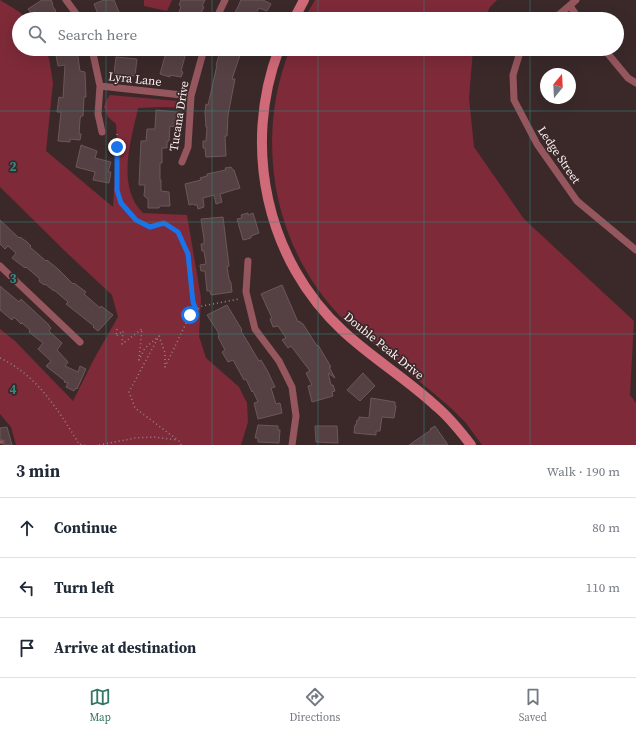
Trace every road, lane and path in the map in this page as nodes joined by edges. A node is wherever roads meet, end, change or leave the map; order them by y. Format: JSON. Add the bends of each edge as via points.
{"nodes":[{"id":1,"x":66,"y":0,"type":"edge"},
{"id":2,"x":225,"y":0,"type":"edge"},
{"id":3,"x":304,"y":0,"type":"edge"},
{"id":4,"x":576,"y":0,"type":"edge"},
{"id":5,"x":570,"y":6,"type":"junction"},
{"id":6,"x":75,"y":12,"type":"edge"},
{"id":7,"x":219,"y":12,"type":"edge"},
{"id":8,"x":298,"y":12,"type":"edge"},
{"id":9,"x":563,"y":12,"type":"edge"},
{"id":10,"x":574,"y":12,"type":"edge"},
{"id":11,"x":94,"y":56,"type":"edge"},
{"id":12,"x":202,"y":56,"type":"edge"},
{"id":13,"x":277,"y":56,"type":"edge"},
{"id":14,"x":519,"y":56,"type":"edge"},
{"id":15,"x":610,"y":56,"type":"edge"},
{"id":16,"x":636,"y":83,"type":"edge"},
{"id":17,"x":100,"y":86,"type":"junction"},
{"id":18,"x":191,"y":96,"type":"junction"},
{"id":19,"x":102,"y":132,"type":"dead end"},
{"id":20,"x":117,"y":134,"type":"dead end"},
{"id":21,"x":182,"y":162,"type":"dead end"},
{"id":22,"x":636,"y":250,"type":"edge"},
{"id":23,"x":248,"y":261,"type":"dead end"},
{"id":24,"x":0,"y":266,"type":"edge"},
{"id":25,"x":239,"y":298,"type":"dead end"},
{"id":26,"x":196,"y":310,"type":"junction"},
{"id":27,"x":117,"y":329,"type":"dead end"},
{"id":28,"x":159,"y":336,"type":"junction"},
{"id":29,"x":80,"y":342,"type":"dead end"},
{"id":30,"x":0,"y":358,"type":"edge"},
{"id":31,"x":179,"y":441,"type":"junction"},
{"id":32,"x":85,"y":445,"type":"edge"},
{"id":33,"x":99,"y":445,"type":"edge"},
{"id":34,"x":181,"y":445,"type":"edge"},
{"id":35,"x":292,"y":445,"type":"edge"},
{"id":36,"x":472,"y":445,"type":"edge"}],
"edges":[{"from":1,"to":6,"type":"street"},
{"from":2,"to":7,"type":"street"},
{"from":3,"to":8,"type":"street"},
{"from":4,"to":5,"type":"street"},
{"from":5,"to":9,"type":"street"},
{"from":5,"to":10,"type":"street"},
{"from":11,"to":17,"type":"street"},
{"from":12,"to":18,"type":"street","name":"Tucana Drive"},
{"from":13,"to":36,"type":"street","name":"Double Peak Drive","via":[[268,86],[262,151],[268,198],[276,229],[287,256],[311,294],[341,329],[438,407]]},
{"from":14,"to":22,"type":"street","name":"Ledge Street","via":[[513,75],[514,100],[537,144],[577,201]]},
{"from":15,"to":16,"type":"street","via":[[628,78]]},
{"from":17,"to":18,"type":"street","name":"Lyra Lane"},
{"from":17,"to":19,"type":"street","via":[[98,114]]},
{"from":18,"to":21,"type":"street","name":"Tucana Drive","via":[[188,146]]},
{"from":20,"to":26,"type":"path","via":[[117,190],[121,203],[136,220],[150,227],[164,223],[178,232],[188,254]]},
{"from":23,"to":35,"type":"street","via":[[246,292],[255,329],[279,361],[292,387],[296,416]]},
{"from":24,"to":29,"type":"street"},
{"from":25,"to":26,"type":"path","via":[[202,306]]},
{"from":26,"to":28,"type":"path","via":[[190,315],[165,367],[165,353]]},
{"from":27,"to":28,"type":"path","via":[[116,336],[123,331],[122,344],[142,329],[139,360],[146,348]]},
{"from":28,"to":31,"type":"path","via":[[129,392],[135,408]]},
{"from":30,"to":32,"type":"path","via":[[34,382],[55,406],[79,444]]},
{"from":31,"to":33,"type":"path","via":[[154,437]]},
{"from":31,"to":34,"type":"path"}]}
